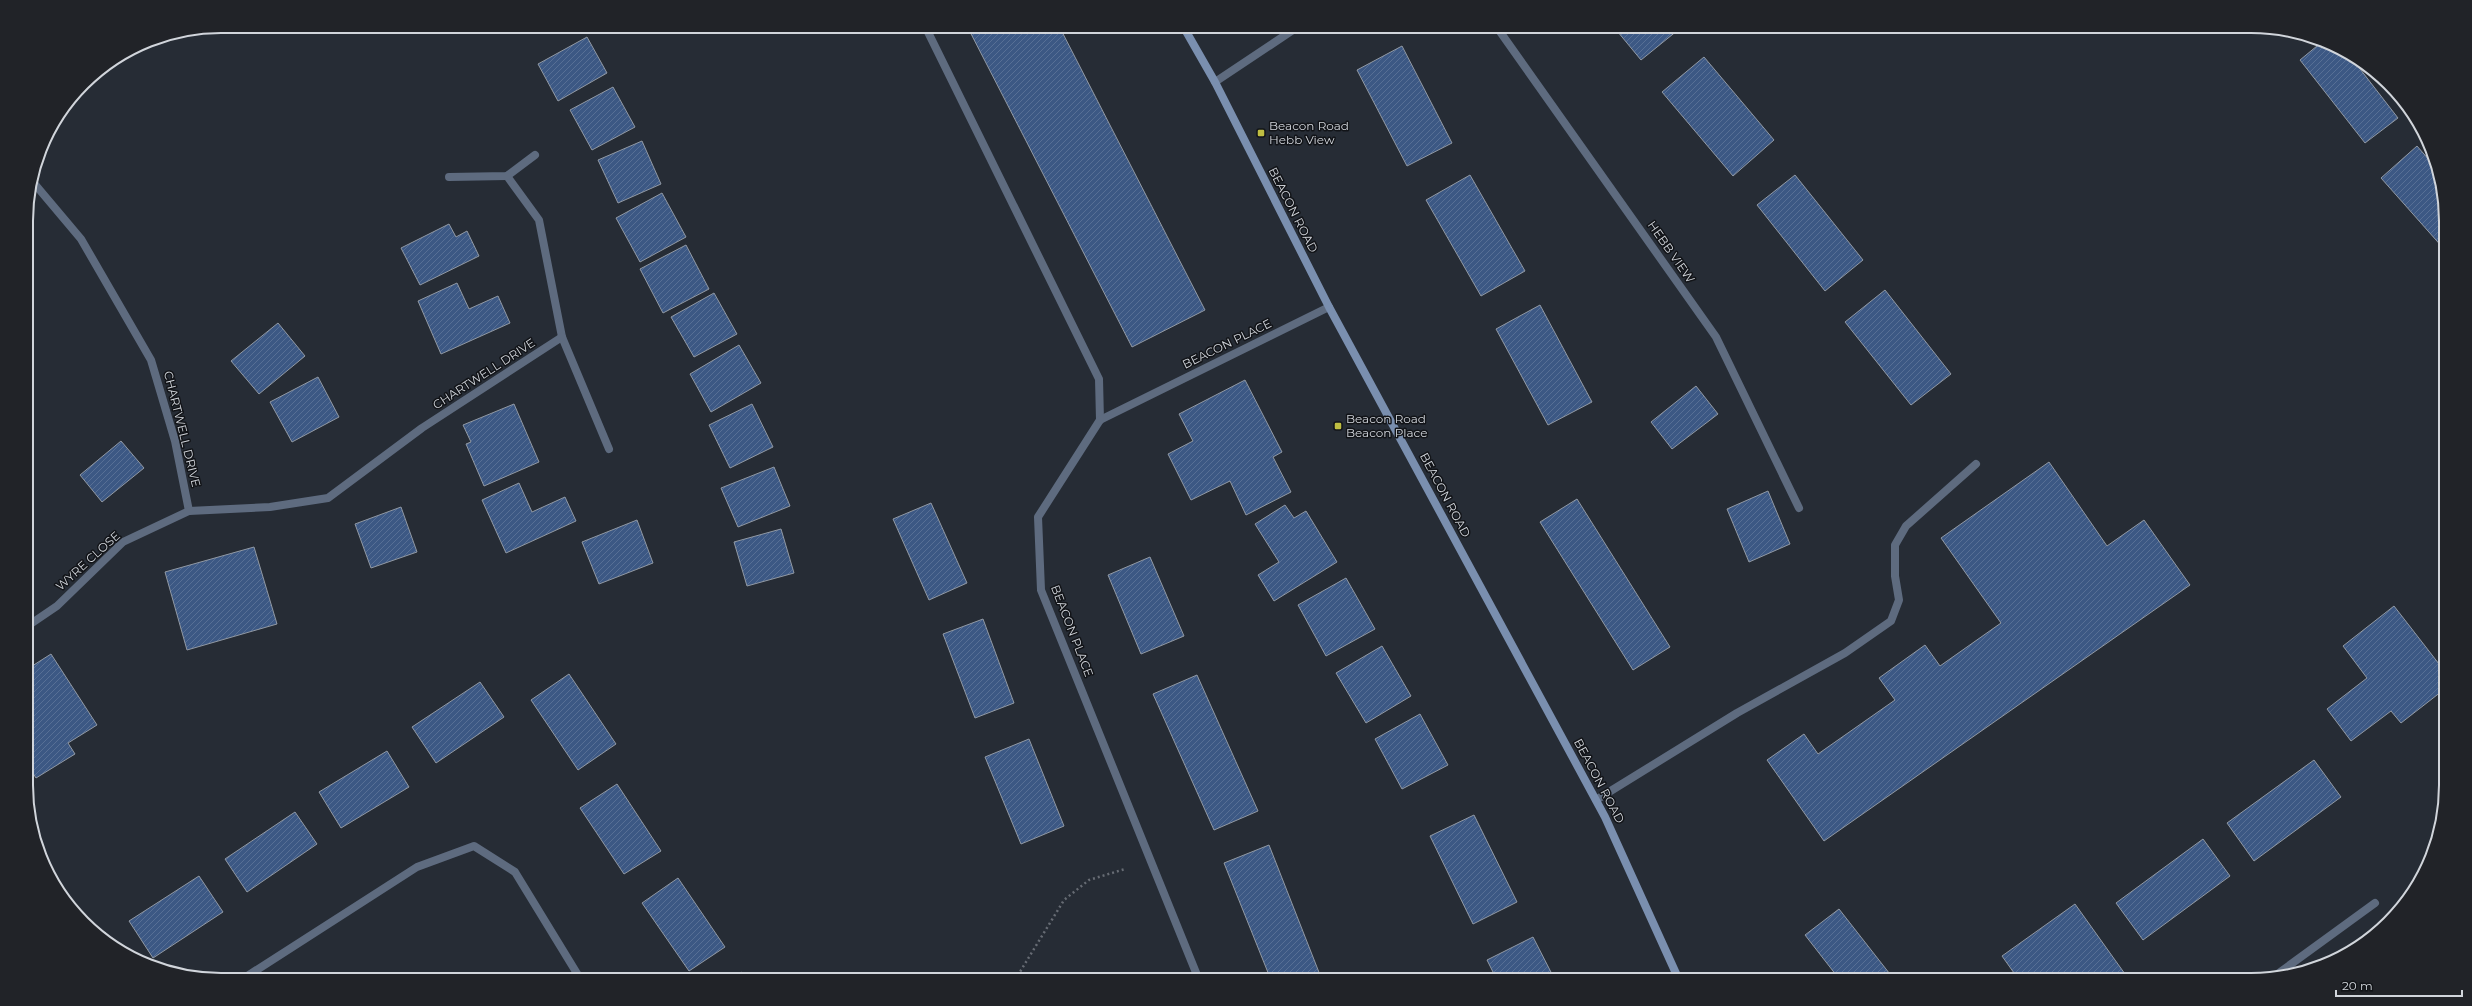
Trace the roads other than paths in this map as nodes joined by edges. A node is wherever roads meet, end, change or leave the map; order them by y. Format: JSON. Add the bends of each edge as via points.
{"nodes":[{"id":1,"x":928,"y":33,"type":"edge"},
{"id":2,"x":1187,"y":33,"type":"edge"},
{"id":3,"x":1288,"y":33,"type":"edge"},
{"id":4,"x":1501,"y":33,"type":"edge"},
{"id":5,"x":1215,"y":82,"type":"junction"},
{"id":6,"x":535,"y":155,"type":"dead end"},
{"id":7,"x":507,"y":176,"type":"junction"},
{"id":8,"x":449,"y":178,"type":"dead end"},
{"id":9,"x":37,"y":185,"type":"edge"},
{"id":10,"x":1329,"y":307,"type":"junction"},
{"id":11,"x":562,"y":337,"type":"junction"},
{"id":12,"x":1100,"y":420,"type":"junction"},
{"id":13,"x":609,"y":449,"type":"dead end"},
{"id":14,"x":1976,"y":464,"type":"dead end"},
{"id":15,"x":1799,"y":508,"type":"dead end"},
{"id":16,"x":189,"y":511,"type":"junction"},
{"id":17,"x":33,"y":623,"type":"edge"},
{"id":18,"x":1596,"y":800,"type":"junction"},
{"id":19,"x":2375,"y":903,"type":"dead end"},
{"id":20,"x":2283,"y":970,"type":"edge"},
{"id":21,"x":252,"y":973,"type":"edge"},
{"id":22,"x":577,"y":973,"type":"edge"},
{"id":23,"x":1196,"y":973,"type":"edge"},
{"id":24,"x":1676,"y":973,"type":"edge"}],
"edges":[{"from":1,"to":12,"type":"street","via":[[1099,379]]},
{"from":2,"to":5,"type":"main road","name":"BEACON ROAD"},
{"from":3,"to":5,"type":"street"},
{"from":4,"to":15,"type":"street","name":"HEBB VIEW","via":[[1716,337]]},
{"from":5,"to":10,"type":"main road","name":"BEACON ROAD"},
{"from":6,"to":7,"type":"street"},
{"from":7,"to":8,"type":"street"},
{"from":7,"to":11,"type":"street","via":[[539,220]]},
{"from":9,"to":16,"type":"street","name":"CHARTWELL DRIVE","via":[[81,239],[152,360],[175,441]]},
{"from":10,"to":12,"type":"street","name":"BEACON PLACE"},
{"from":10,"to":18,"type":"main road","name":"BEACON ROAD"},
{"from":11,"to":13,"type":"street"},
{"from":11,"to":16,"type":"street","name":"CHARTWELL DRIVE","via":[[422,428],[328,498],[270,507]]},
{"from":12,"to":23,"type":"street","name":"BEACON PLACE","via":[[1038,518],[1041,590]]},
{"from":14,"to":18,"type":"street","via":[[1906,526],[1895,545],[1895,576],[1899,600],[1891,621],[1845,652],[1737,713]]},
{"from":16,"to":17,"type":"street","name":"WYRE CLOSE","via":[[123,542],[57,606]]},
{"from":18,"to":24,"type":"main road","name":"BEACON ROAD"},
{"from":19,"to":20,"type":"street"},
{"from":21,"to":22,"type":"street","via":[[417,867],[474,846],[515,872]]}]}
